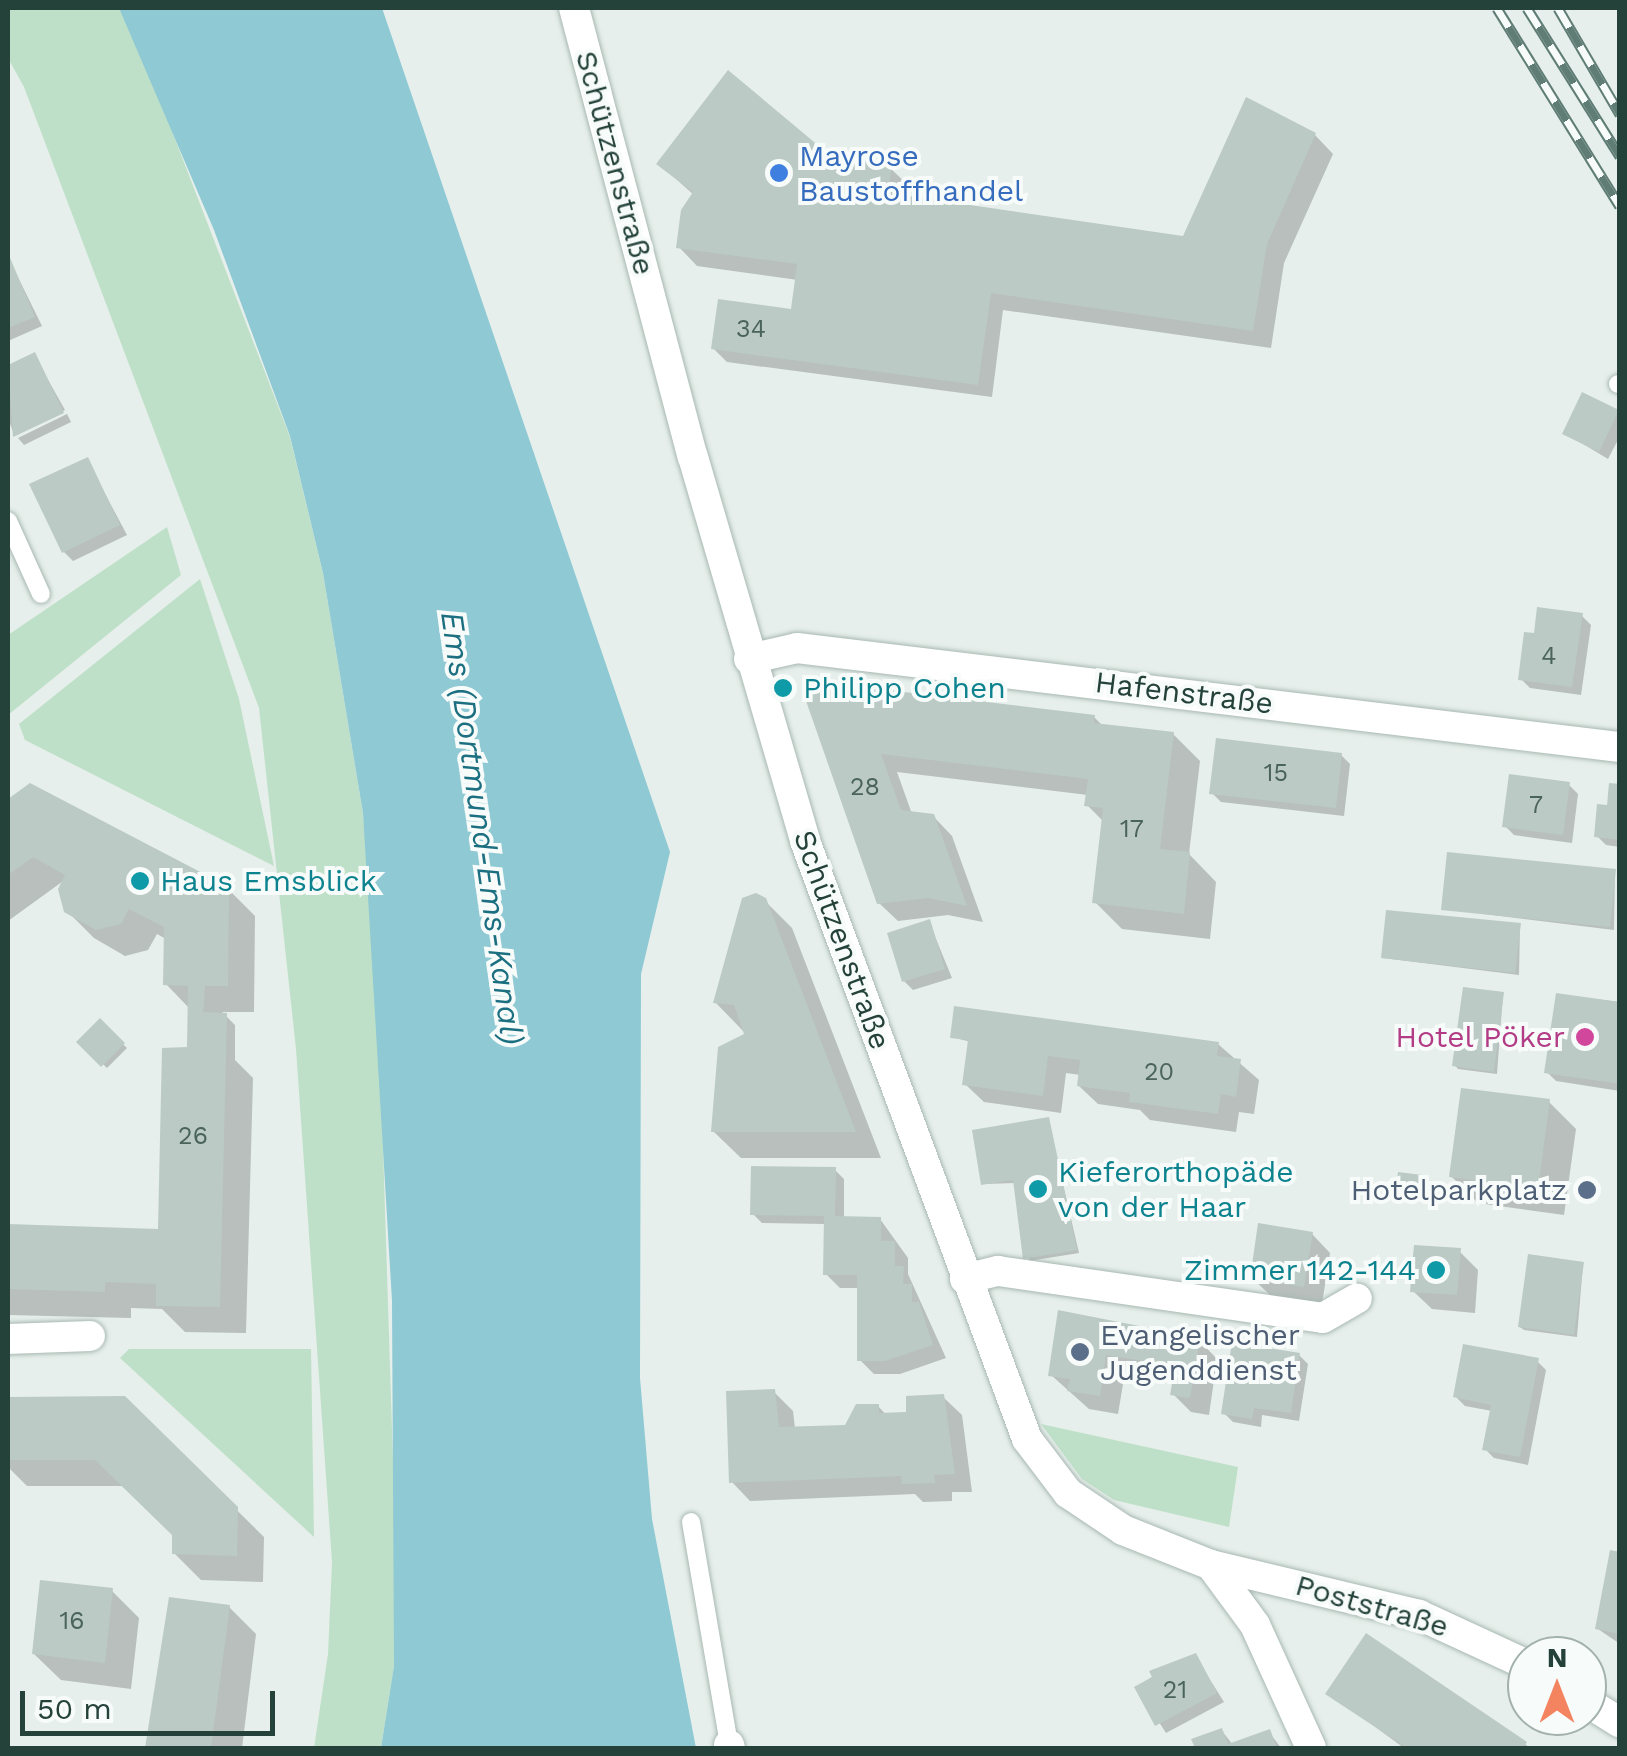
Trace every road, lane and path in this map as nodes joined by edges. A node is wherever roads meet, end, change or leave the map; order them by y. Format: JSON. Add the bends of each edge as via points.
{"nodes":[{"id":1,"x":574,"y":8,"type":"edge"},
{"id":2,"x":8,"y":521,"type":"edge"},
{"id":3,"x":41,"y":594,"type":"dead end"},
{"id":4,"x":749,"y":659,"type":"junction"},
{"id":5,"x":1620,"y":746,"type":"edge"},
{"id":6,"x":964,"y":1278,"type":"junction"},
{"id":7,"x":1357,"y":1298,"type":"dead end"},
{"id":8,"x":90,"y":1336,"type":"dead end"},
{"id":9,"x":8,"y":1339,"type":"edge"},
{"id":10,"x":691,"y":1522,"type":"dead end"},
{"id":11,"x":1211,"y":1565,"type":"junction"},
{"id":12,"x":1507,"y":1656,"type":"edge"},
{"id":13,"x":729,"y":1747,"type":"edge"},
{"id":14,"x":1310,"y":1748,"type":"edge"}],
"edges":[{"from":1,"to":4,"type":"street","name":"Schützenstraße"},
{"from":2,"to":3,"type":"lane"},
{"from":4,"to":5,"type":"street","name":"Hafenstraße","via":[[797,648]]},
{"from":4,"to":6,"type":"street","name":"Schützenstraße","via":[[805,841]]},
{"from":6,"to":7,"type":"street","via":[[998,1271],[1323,1318]]},
{"from":6,"to":11,"type":"street","name":"Schützenstraße","via":[[1027,1440],[1068,1493],[1124,1530]]},
{"from":8,"to":9,"type":"street"},
{"from":10,"to":13,"type":"lane"},
{"from":11,"to":12,"type":"street","name":"Poststraße","via":[[1420,1615]]},
{"from":11,"to":14,"type":"street","via":[[1256,1626]]}]}
